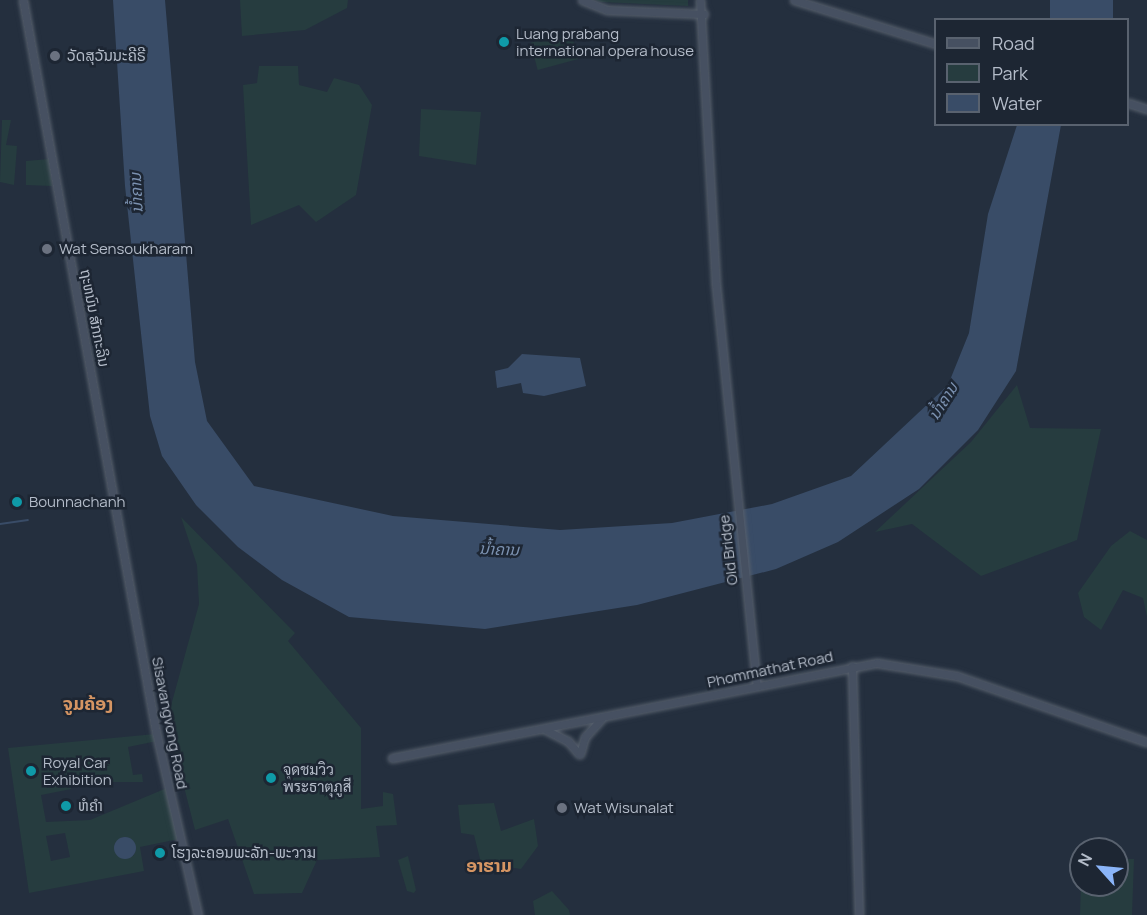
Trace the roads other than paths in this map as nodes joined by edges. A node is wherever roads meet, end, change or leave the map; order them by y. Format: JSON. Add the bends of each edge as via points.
{"nodes":[{"id":1,"x":23,"y":0,"type":"edge"},
{"id":2,"x":582,"y":0,"type":"edge"},
{"id":3,"x":700,"y":0,"type":"edge"},
{"id":4,"x":707,"y":0,"type":"edge"},
{"id":5,"x":794,"y":0,"type":"edge"},
{"id":6,"x":704,"y":18,"type":"junction"},
{"id":7,"x":934,"y":43,"type":"edge"},
{"id":8,"x":1129,"y":103,"type":"edge"},
{"id":9,"x":1147,"y":109,"type":"edge"},
{"id":10,"x":122,"y":534,"type":"joint"},
{"id":11,"x":852,"y":666,"type":"junction"},
{"id":12,"x":757,"y":686,"type":"junction"},
{"id":13,"x":603,"y":717,"type":"junction"},
{"id":14,"x":543,"y":730,"type":"junction"},
{"id":15,"x":1147,"y":742,"type":"edge"},
{"id":16,"x":392,"y":758,"type":"dead end"},
{"id":17,"x":198,"y":915,"type":"edge"},
{"id":18,"x":859,"y":915,"type":"edge"}],
"edges":[{"from":1,"to":10,"type":"street","name":"ຖະຫນົນ ສັກກະລິນ"},
{"from":2,"to":6,"type":"street","via":[[607,10]]},
{"from":3,"to":6,"type":"street"},
{"from":4,"to":6,"type":"street"},
{"from":5,"to":7,"type":"street"},
{"from":6,"to":12,"type":"street","name":"Old Bridge","via":[[709,196]]},
{"from":8,"to":9,"type":"street"},
{"from":10,"to":17,"type":"street","name":"Sisavangvong Road","via":[[156,732]]},
{"from":11,"to":12,"type":"street","name":"Phommathat Road"},
{"from":11,"to":15,"type":"street","name":"Phommathat Road","via":[[894,663],[957,676]]},
{"from":11,"to":18,"type":"street"},
{"from":12,"to":13,"type":"street","name":"Phommathat Road"},
{"from":13,"to":14,"type":"street","name":"Phommathat Road"},
{"from":13,"to":14,"type":"street","via":[[585,737],[580,754],[565,739]]},
{"from":14,"to":16,"type":"street","name":"Phommathat Road"}]}
